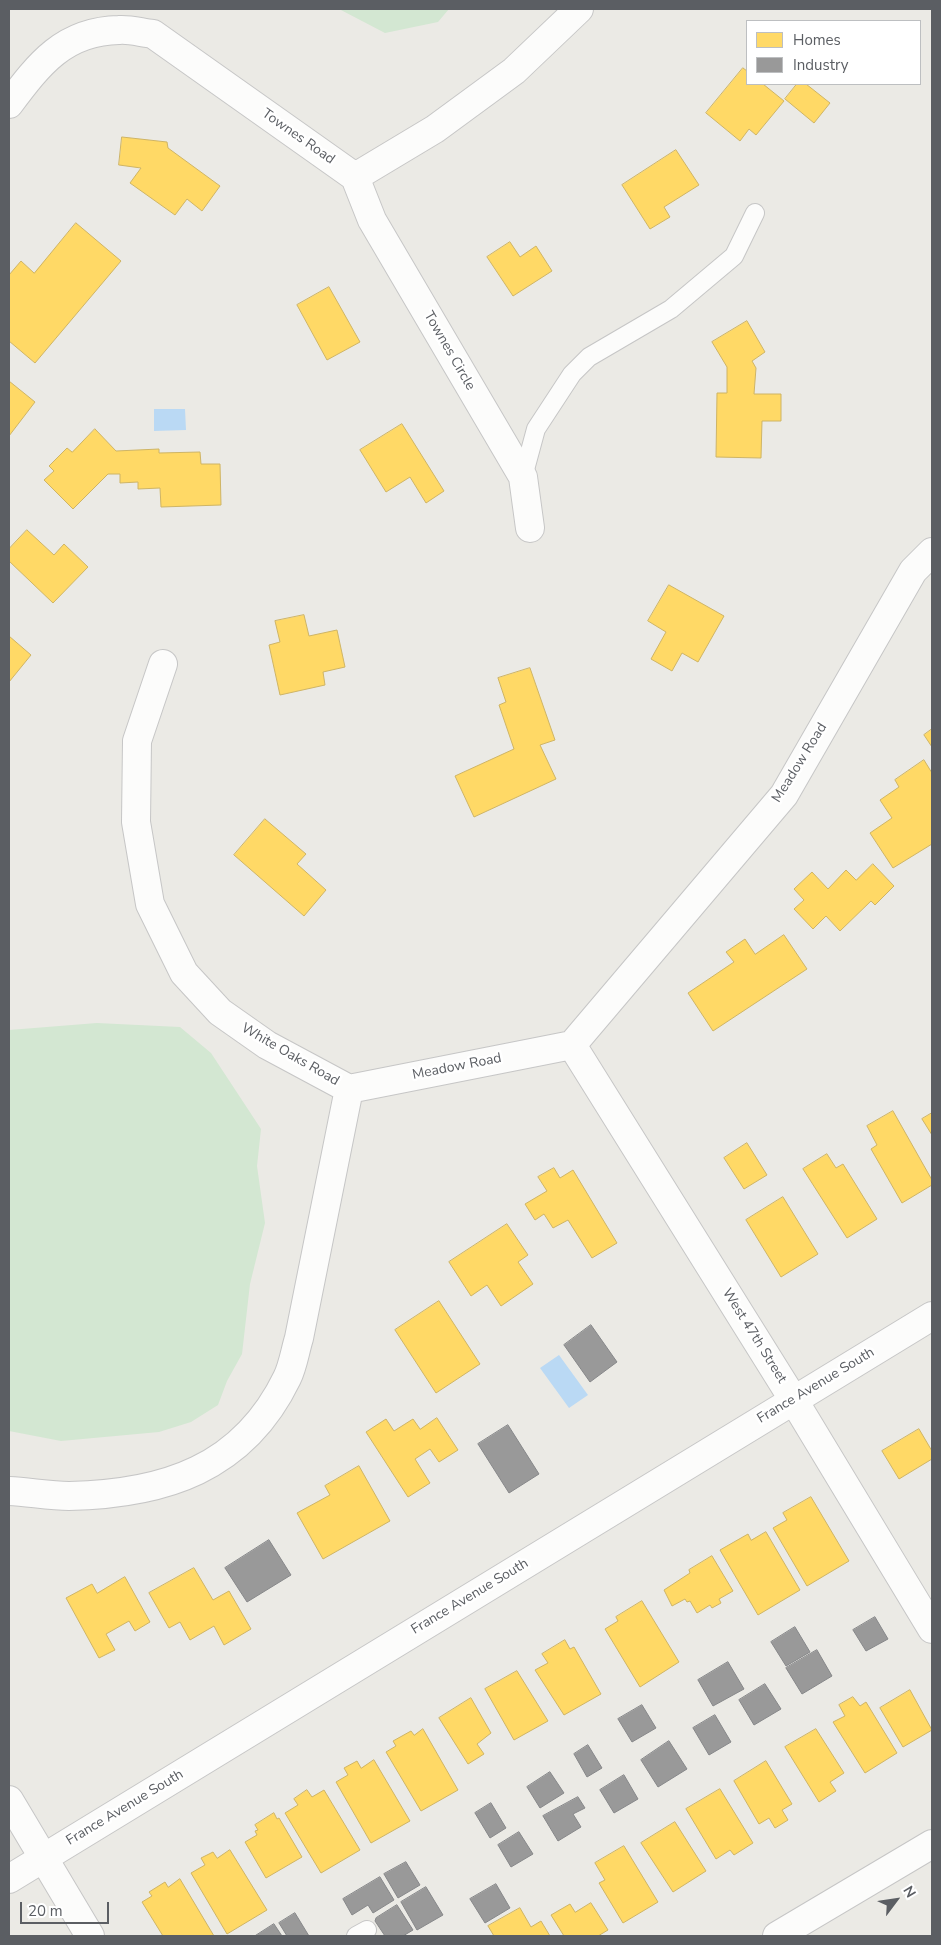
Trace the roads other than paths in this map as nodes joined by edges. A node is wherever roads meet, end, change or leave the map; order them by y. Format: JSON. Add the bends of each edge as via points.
{"nodes":[{"id":1,"x":579,"y":9,"type":"edge"},
{"id":2,"x":9,"y":104,"type":"edge"},
{"id":3,"x":356,"y":177,"type":"junction"},
{"id":4,"x":755,"y":213,"type":"dead end"},
{"id":5,"x":523,"y":477,"type":"junction"},
{"id":6,"x":530,"y":528,"type":"dead end"},
{"id":7,"x":932,"y":552,"type":"edge"},
{"id":8,"x":162,"y":664,"type":"dead end"},
{"id":9,"x":572,"y":1045,"type":"junction"},
{"id":10,"x":349,"y":1089,"type":"junction"},
{"id":11,"x":932,"y":1316,"type":"edge"},
{"id":12,"x":793,"y":1399,"type":"junction"},
{"id":13,"x":9,"y":1490,"type":"edge"},
{"id":14,"x":932,"y":1629,"type":"edge"},
{"id":15,"x":9,"y":1800,"type":"edge"},
{"id":16,"x":932,"y":1844,"type":"edge"},
{"id":17,"x":44,"y":1858,"type":"junction"},
{"id":18,"x":9,"y":1879,"type":"edge"},
{"id":19,"x":90,"y":1936,"type":"edge"},
{"id":20,"x":777,"y":1936,"type":"edge"}],
"edges":[{"from":1,"to":3,"type":"street","via":[[514,71],[434,129]]},
{"from":2,"to":3,"type":"street","name":"Townes Road","via":[[32,73],[57,48],[87,34],[120,30],[153,34]]},
{"from":3,"to":5,"type":"street","name":"Townes Circle","via":[[372,220]]},
{"from":4,"to":5,"type":"lane","via":[[734,256],[671,309],[590,357],[572,374],[536,429]]},
{"from":5,"to":6,"type":"street","name":"Townes Circle"},
{"from":7,"to":9,"type":"street","name":"Meadow Road","via":[[913,571],[784,794]]},
{"from":8,"to":10,"type":"street","name":"White Oaks Road","via":[[137,740],[136,822],[150,904],[184,973],[220,1012],[267,1045]]},
{"from":9,"to":10,"type":"street","name":"Meadow Road"},
{"from":9,"to":12,"type":"street","name":"West 47th Street"},
{"from":10,"to":13,"type":"street","via":[[299,1338],[288,1377],[267,1412],[241,1442],[190,1475],[131,1492],[68,1496]]},
{"from":11,"to":12,"type":"street","name":"France Avenue South"},
{"from":12,"to":14,"type":"street","name":"West 47th Street"},
{"from":12,"to":17,"type":"street","name":"France Avenue South"},
{"from":15,"to":17,"type":"street"},
{"from":16,"to":20,"type":"street"},
{"from":17,"to":18,"type":"street","name":"France Avenue South"},
{"from":17,"to":19,"type":"street"}]}
